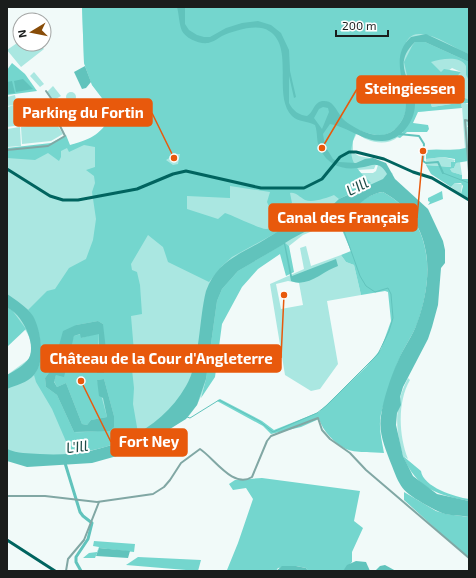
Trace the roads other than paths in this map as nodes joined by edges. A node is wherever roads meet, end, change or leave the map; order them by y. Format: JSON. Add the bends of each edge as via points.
{"nodes":[{"id":1,"x":46,"y":91,"type":"dead end"},
{"id":2,"x":469,"y":121,"type":"edge"},
{"id":3,"x":7,"y":150,"type":"edge"},
{"id":4,"x":7,"y":168,"type":"edge"},
{"id":5,"x":469,"y":172,"type":"edge"},
{"id":6,"x":469,"y":200,"type":"edge"},
{"id":7,"x":7,"y":496,"type":"edge"},
{"id":8,"x":99,"y":502,"type":"junction"},
{"id":9,"x":7,"y":540,"type":"edge"},
{"id":10,"x":469,"y":558,"type":"edge"},
{"id":11,"x":55,"y":571,"type":"edge"},
{"id":12,"x":66,"y":571,"type":"edge"}],
"edges":[{"from":1,"to":3,"type":"street","via":[[53,101],[57,120],[65,136],[48,146]]},
{"from":2,"to":5,"type":"street","via":[[465,120]]},
{"from":4,"to":6,"type":"main road","via":[[50,196],[68,201],[137,189],[186,171],[262,188],[304,188],[322,179],[337,160],[352,152],[384,159],[411,172],[434,179]]},
{"from":7,"to":8,"type":"street","via":[[45,496]]},
{"from":8,"to":10,"type":"street","via":[[156,492],[170,480],[181,463],[200,449],[229,475],[251,478],[271,436],[318,418],[322,430],[330,439],[350,453],[366,470]]},
{"from":8,"to":12,"type":"street","via":[[84,540],[68,559]]},
{"from":9,"to":11,"type":"main road"}]}
